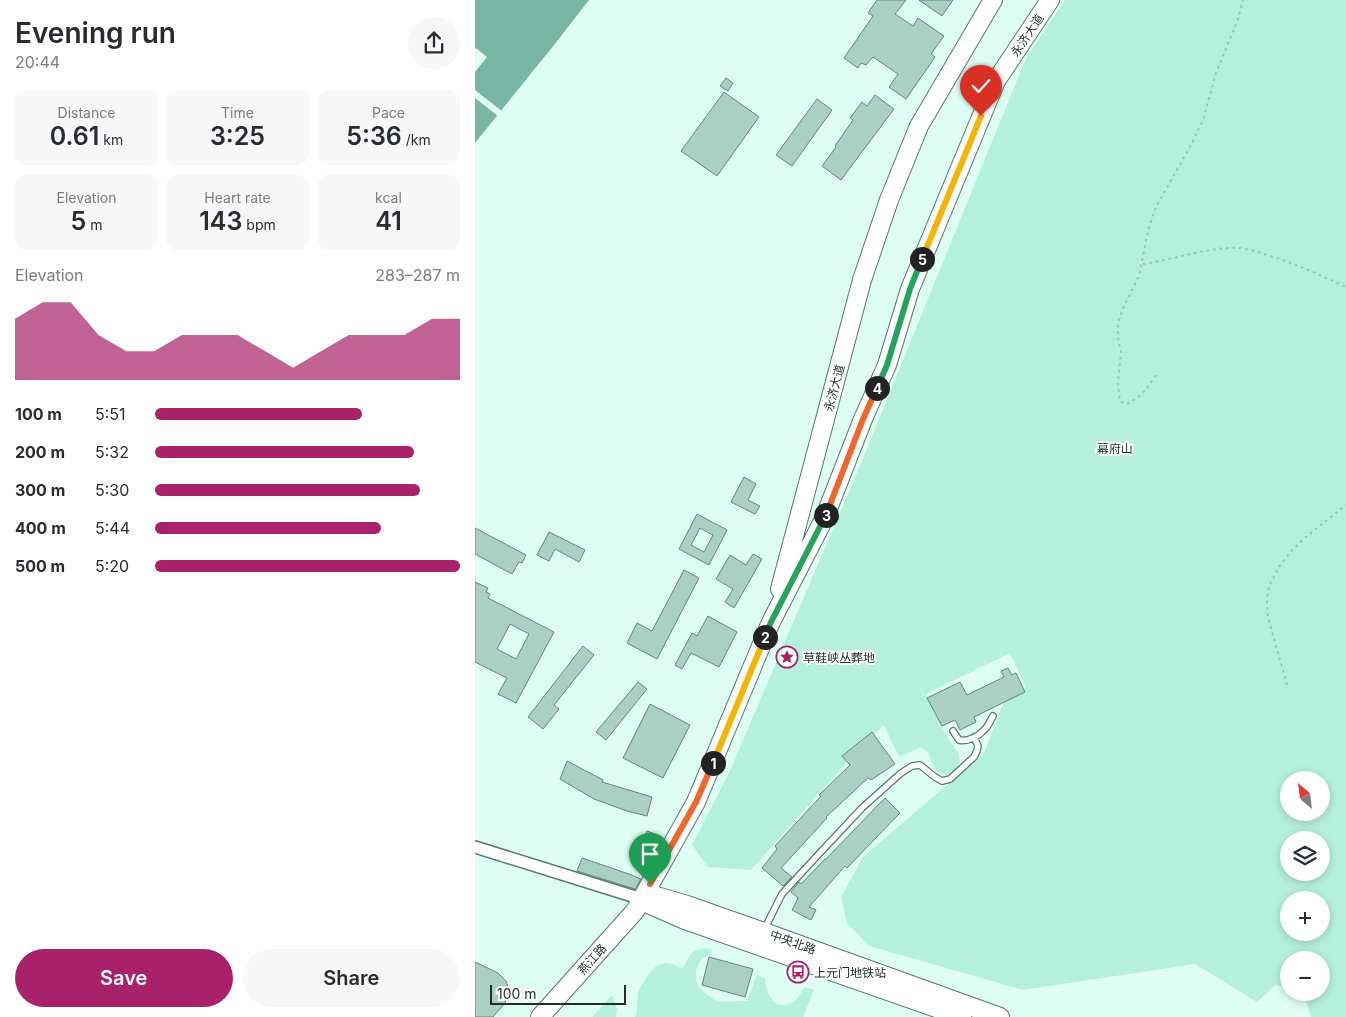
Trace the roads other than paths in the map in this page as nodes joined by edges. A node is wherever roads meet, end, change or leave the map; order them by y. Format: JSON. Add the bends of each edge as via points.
{"nodes":[{"id":1,"x":993,"y":0,"type":"edge"},
{"id":2,"x":1050,"y":0,"type":"edge"},
{"id":3,"x":771,"y":622,"type":"junction"},
{"id":4,"x":993,"y":716,"type":"dead end"},
{"id":5,"x":953,"y":731,"type":"dead end"},
{"id":6,"x":974,"y":737,"type":"junction"},
{"id":7,"x":475,"y":847,"type":"edge"},
{"id":8,"x":648,"y":899,"type":"junction"},
{"id":9,"x":763,"y":932,"type":"junction"},
{"id":10,"x":540,"y":1017,"type":"edge"},
{"id":11,"x":549,"y":1017,"type":"edge"},
{"id":12,"x":962,"y":1017,"type":"edge"},
{"id":13,"x":1000,"y":1017,"type":"edge"}],
"edges":[{"from":1,"to":3,"type":"main road","name":"永济大道","via":[[919,126],[889,200],[862,280]]},
{"from":2,"to":3,"type":"main road","name":"永济大道","via":[[996,81],[910,289],[887,365],[824,519]]},
{"from":3,"to":8,"type":"main road","name":"永济大道","via":[[696,802]]},
{"from":4,"to":6,"type":"lane","via":[[985,730]]},
{"from":5,"to":6,"type":"lane","via":[[959,740]]},
{"from":6,"to":9,"type":"lane","via":[[978,746],[974,757],[950,779],[942,781],[920,765],[912,766],[862,808],[782,894]]},
{"from":7,"to":8,"type":"street","name":"中央北路"},
{"from":8,"to":9,"type":"main road","name":"中央北路"},
{"from":8,"to":10,"type":"main road","name":"燕江路"},
{"from":8,"to":11,"type":"main road","via":[[634,923]]},
{"from":8,"to":12,"type":"main road","name":"中央北路","via":[[685,920]]},
{"from":9,"to":13,"type":"main road","name":"中央北路"}]}
